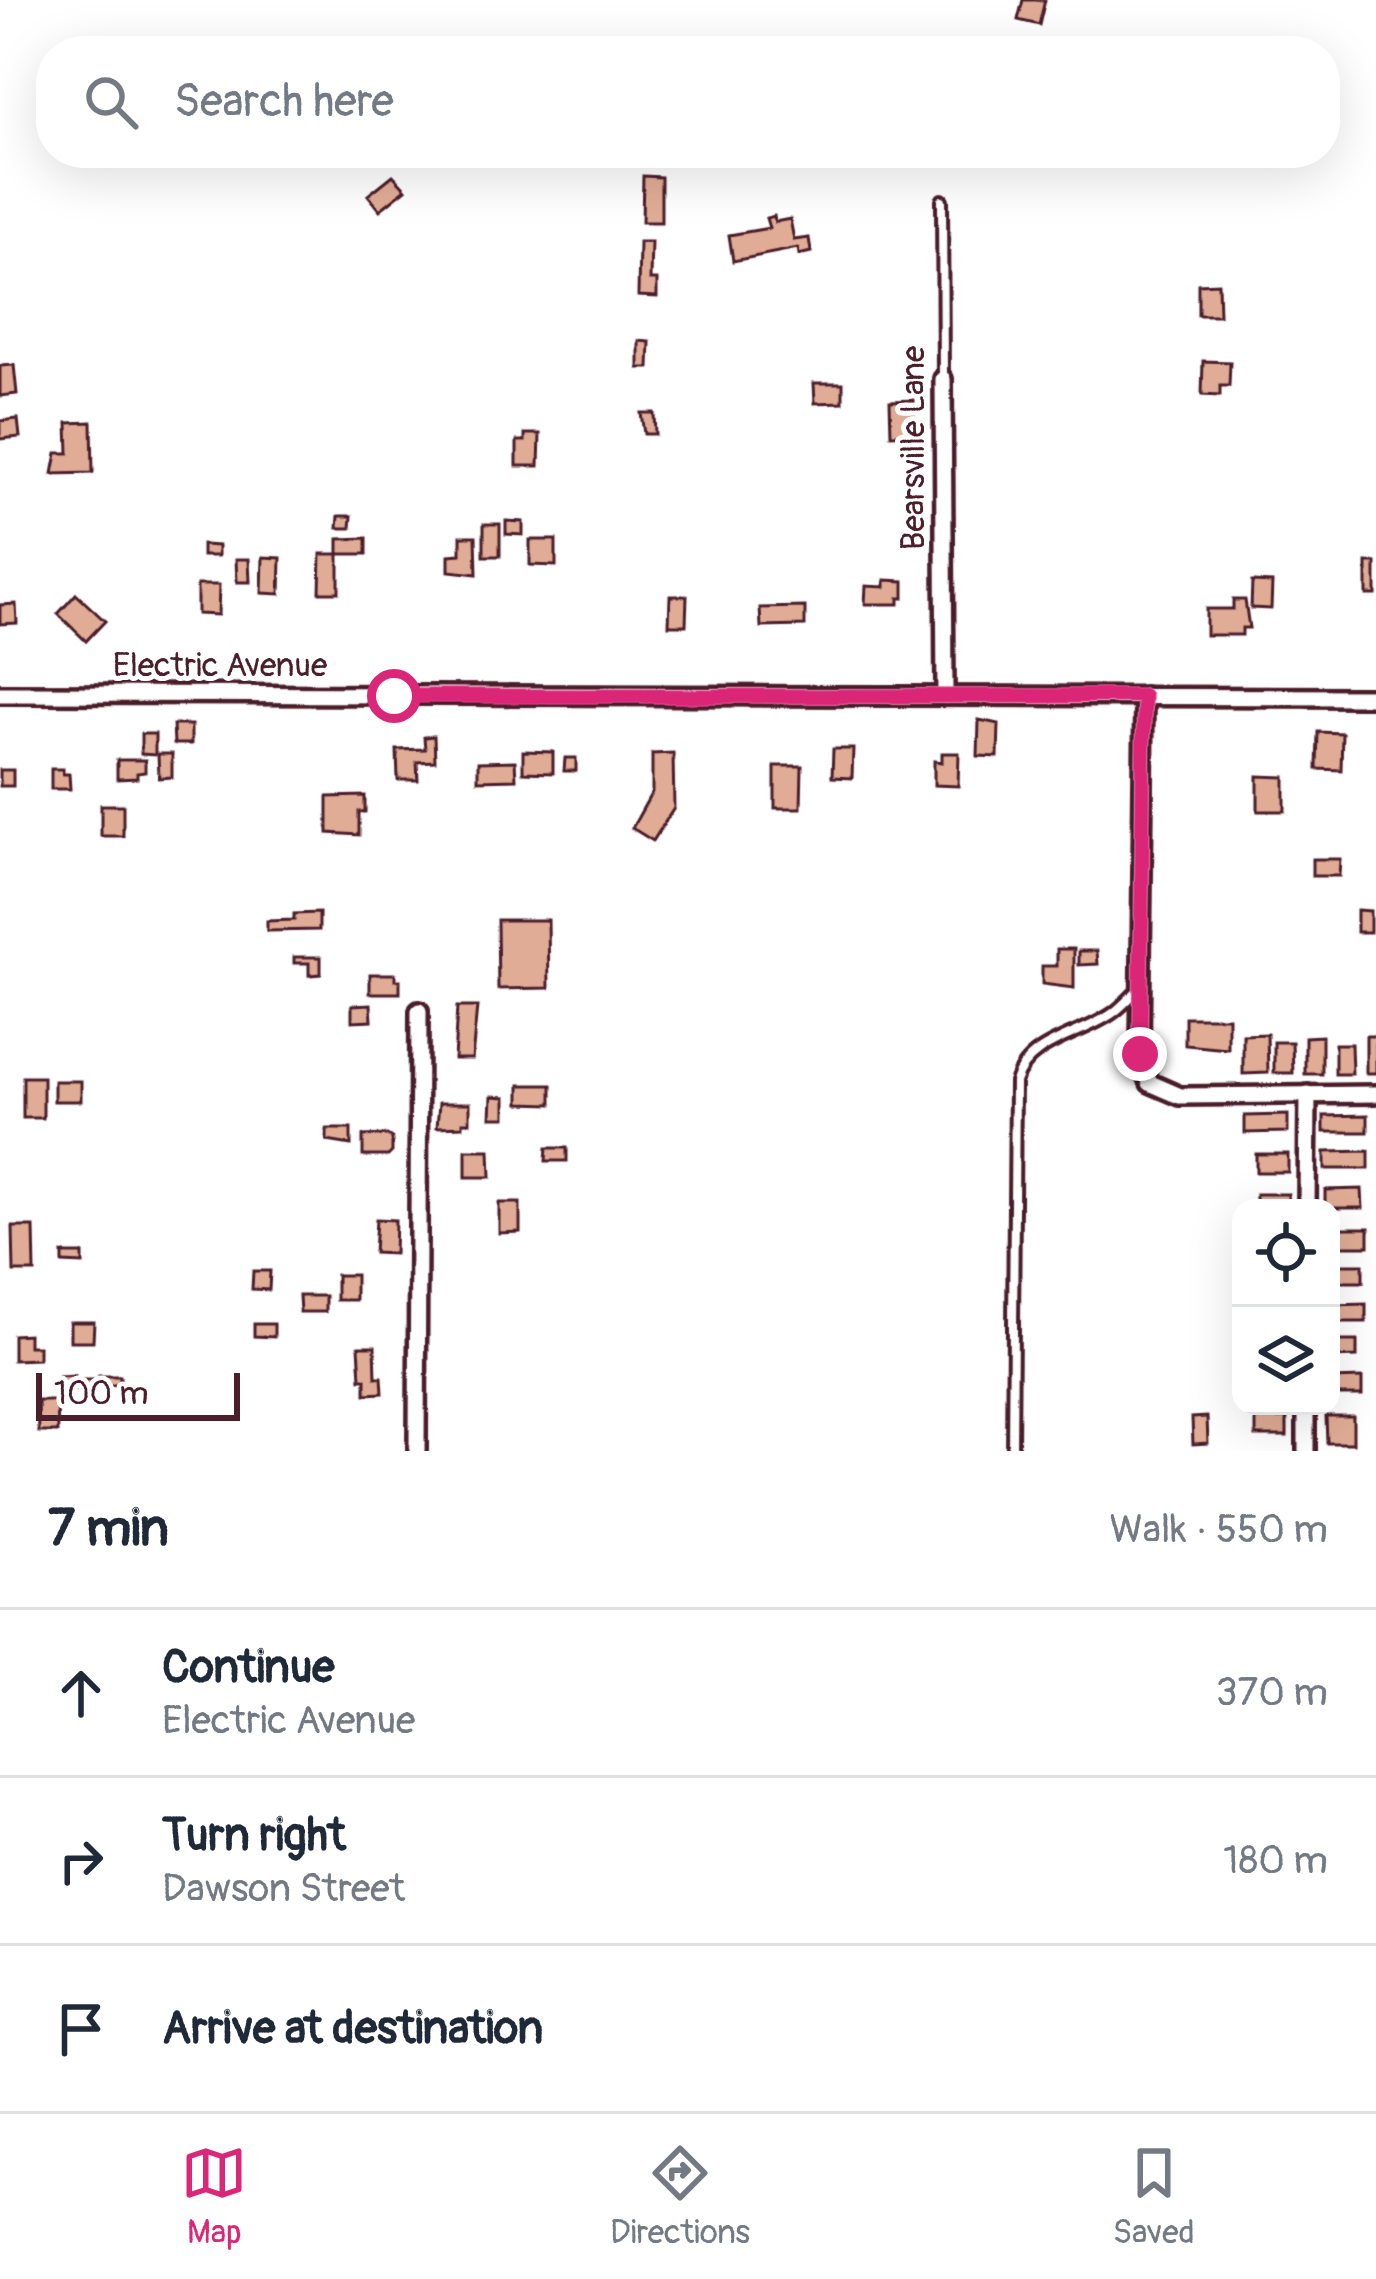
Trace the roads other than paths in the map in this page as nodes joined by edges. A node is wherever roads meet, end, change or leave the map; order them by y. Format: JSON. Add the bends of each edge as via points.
{"nodes":[{"id":1,"x":942,"y":200,"type":"dead end"},
{"id":2,"x":943,"y":379,"type":"joint"},
{"id":3,"x":0,"y":694,"type":"edge"},
{"id":4,"x":945,"y":696,"type":"junction"},
{"id":5,"x":1144,"y":696,"type":"junction"},
{"id":6,"x":1376,"y":698,"type":"edge"},
{"id":7,"x":1142,"y":986,"type":"junction"},
{"id":8,"x":419,"y":1011,"type":"dead end"},
{"id":9,"x":1308,"y":1094,"type":"junction"},
{"id":10,"x":1376,"y":1094,"type":"edge"},
{"id":11,"x":1307,"y":1199,"type":"edge"},
{"id":12,"x":1306,"y":1415,"type":"edge"},
{"id":13,"x":417,"y":1451,"type":"edge"},
{"id":14,"x":1012,"y":1451,"type":"edge"},
{"id":15,"x":1306,"y":1451,"type":"edge"}],
"edges":[{"from":1,"to":2,"type":"lane","name":"Bearsville Lane"},
{"from":2,"to":4,"type":"street","name":"Bearsville Lane"},
{"from":3,"to":4,"type":"street","name":"Electric Avenue"},
{"from":4,"to":5,"type":"street","name":"Electric Avenue"},
{"from":5,"to":6,"type":"street","name":"Electric Avenue"},
{"from":5,"to":7,"type":"street"},
{"from":7,"to":9,"type":"street","via":[[1140,1054],[1150,1083],[1180,1096]]},
{"from":7,"to":14,"type":"lane","via":[[1113,1013],[1031,1055],[1015,1082]]},
{"from":8,"to":13,"type":"street"},
{"from":9,"to":10,"type":"street"},
{"from":9,"to":11,"type":"street"},
{"from":12,"to":15,"type":"street"}]}
